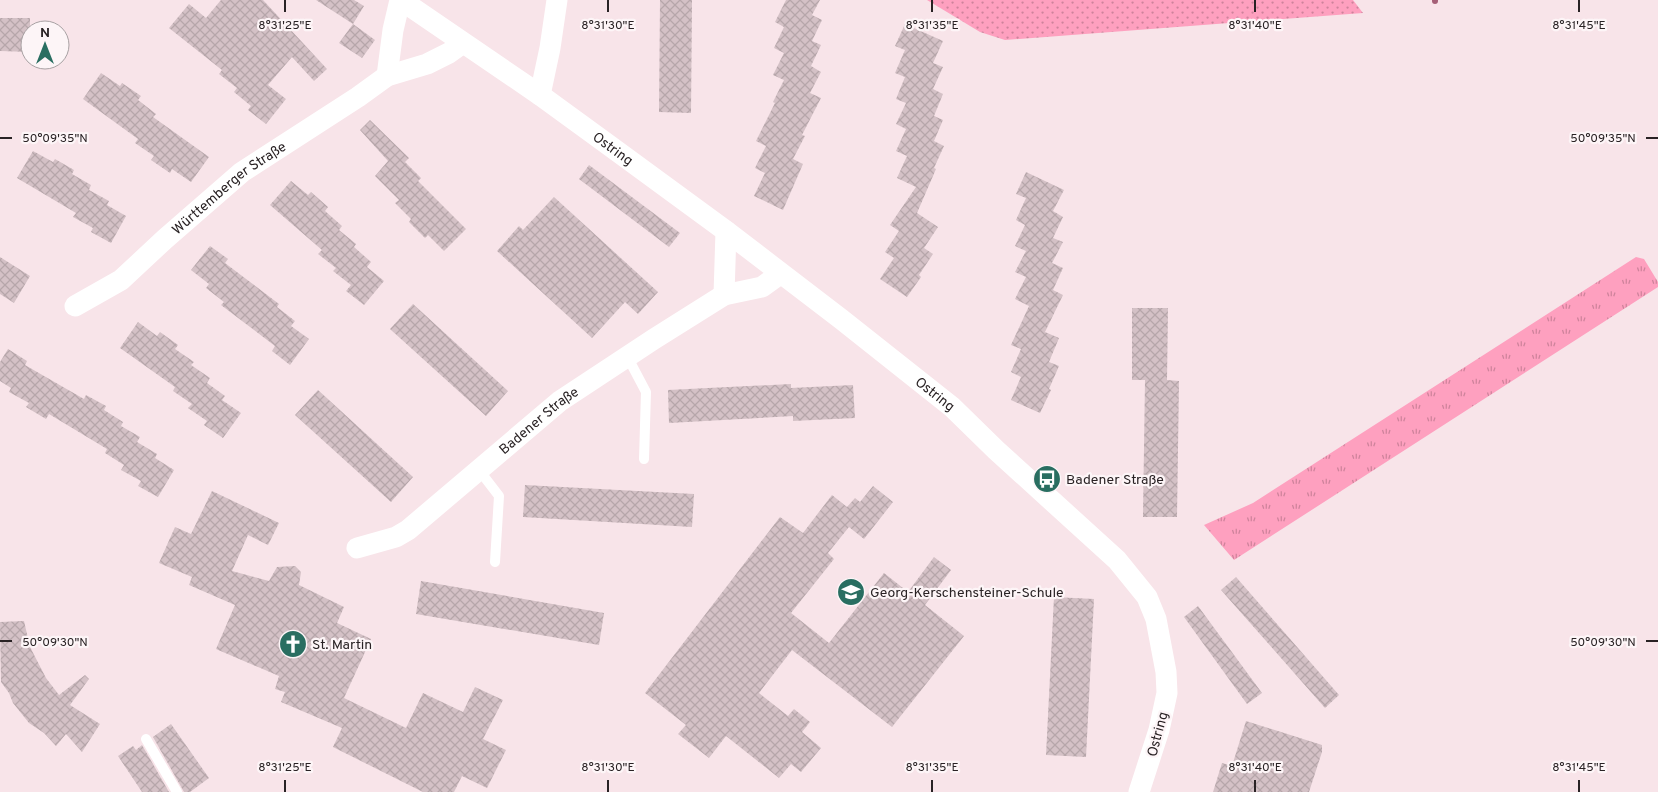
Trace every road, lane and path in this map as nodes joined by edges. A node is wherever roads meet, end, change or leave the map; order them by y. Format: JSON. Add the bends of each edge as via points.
{"nodes":[{"id":1,"x":400,"y":0,"type":"edge"},
{"id":2,"x":557,"y":0,"type":"edge"},
{"id":3,"x":463,"y":43,"type":"junction"},
{"id":4,"x":387,"y":76,"type":"junction"},
{"id":5,"x":540,"y":96,"type":"junction"},
{"id":6,"x":726,"y":231,"type":"junction"},
{"id":7,"x":780,"y":274,"type":"junction"},
{"id":8,"x":724,"y":295,"type":"junction"},
{"id":9,"x":75,"y":306,"type":"dead end"},
{"id":10,"x":627,"y":356,"type":"junction"},
{"id":11,"x":644,"y":459,"type":"dead end"},
{"id":12,"x":479,"y":470,"type":"junction"},
{"id":13,"x":357,"y":548,"type":"dead end"},
{"id":14,"x":495,"y":562,"type":"dead end"},
{"id":15,"x":146,"y":739,"type":"dead end"},
{"id":16,"x":177,"y":792,"type":"edge"},
{"id":17,"x":1139,"y":792,"type":"edge"}],
"edges":[{"from":1,"to":3,"type":"street","name":"Ostring"},
{"from":1,"to":4,"type":"street"},
{"from":2,"to":5,"type":"street"},
{"from":3,"to":4,"type":"street","name":"Württemberger Straße","via":[[427,64]]},
{"from":3,"to":5,"type":"street","name":"Ostring"},
{"from":4,"to":9,"type":"street","name":"Württemberger Straße","via":[[242,172],[122,280]]},
{"from":5,"to":6,"type":"street","name":"Ostring"},
{"from":6,"to":7,"type":"street","name":"Ostring"},
{"from":6,"to":8,"type":"street"},
{"from":7,"to":8,"type":"street","name":"Badener Straße","via":[[762,287]]},
{"from":7,"to":17,"type":"street","name":"Ostring","via":[[952,407],[1117,560],[1147,597],[1156,619],[1167,693]]},
{"from":8,"to":10,"type":"street","name":"Badener Straße"},
{"from":10,"to":11,"type":"lane","via":[[646,392]]},
{"from":10,"to":12,"type":"street","name":"Badener Straße","via":[[560,401]]},
{"from":12,"to":13,"type":"street","name":"Badener Straße","via":[[396,538]]},
{"from":12,"to":14,"type":"lane","via":[[499,496]]},
{"from":15,"to":16,"type":"lane"}]}
